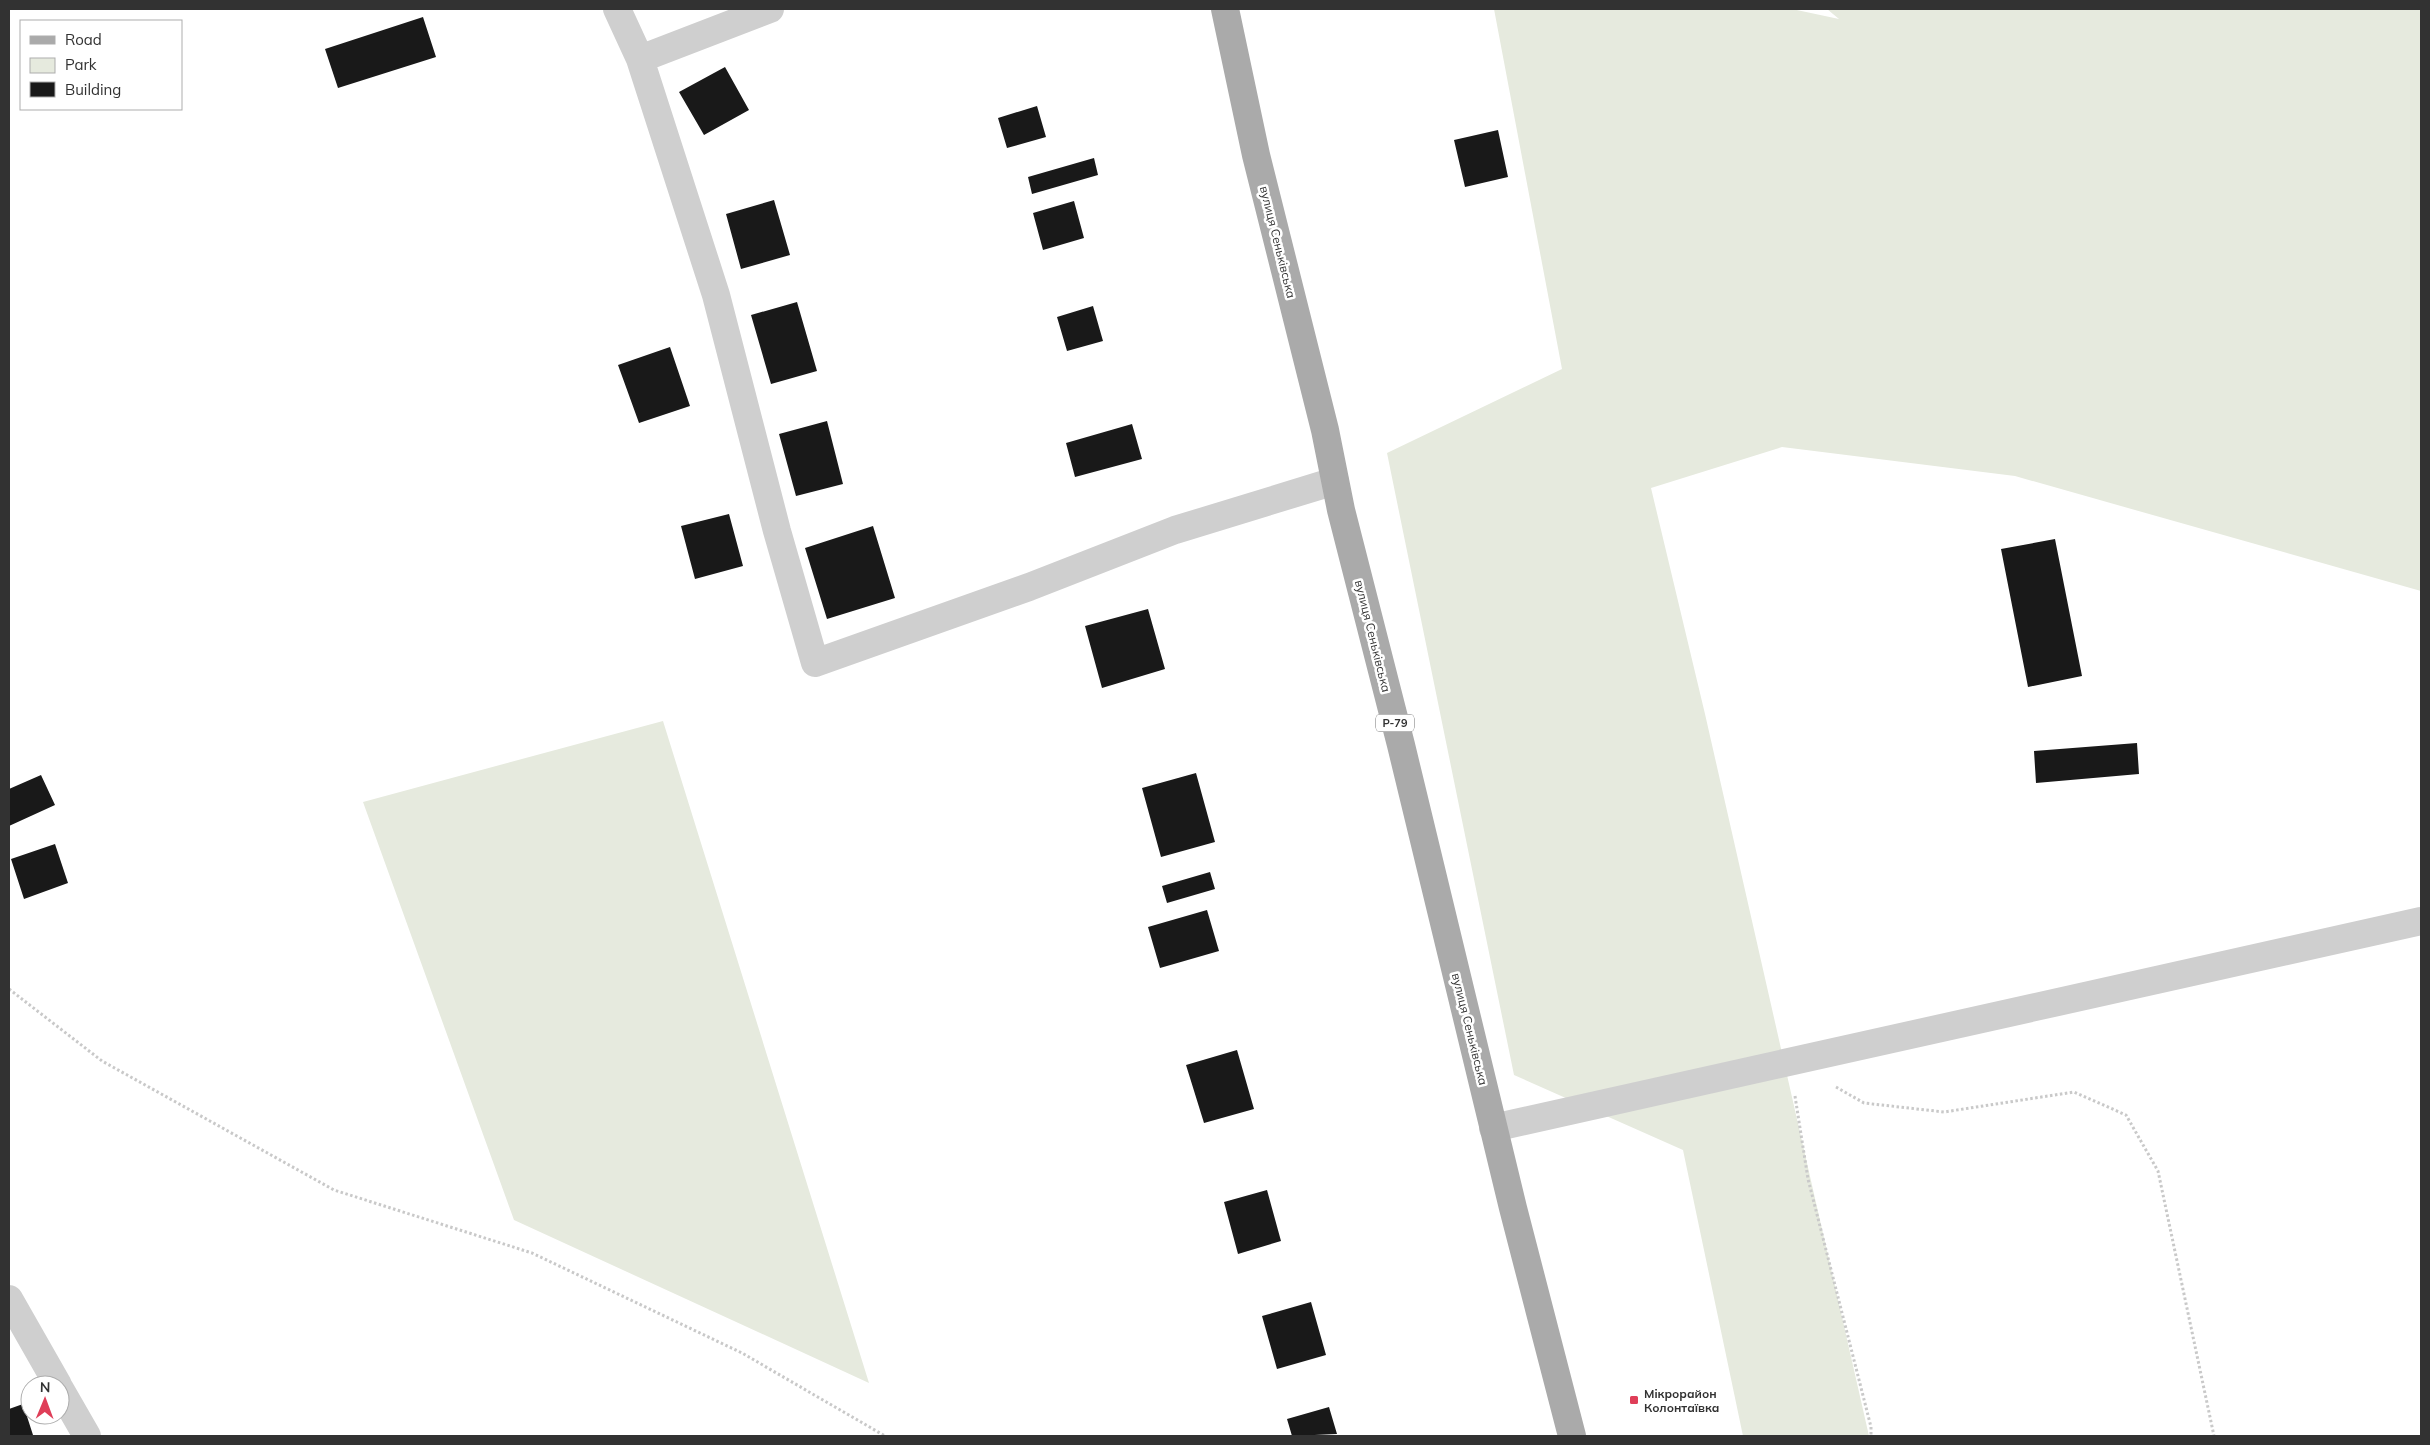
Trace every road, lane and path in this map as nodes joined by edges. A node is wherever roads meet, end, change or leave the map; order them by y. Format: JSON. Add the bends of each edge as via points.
{"nodes":[{"id":1,"x":617,"y":9,"type":"edge"},
{"id":2,"x":770,"y":9,"type":"edge"},
{"id":3,"x":1225,"y":9,"type":"edge"},
{"id":4,"x":640,"y":59,"type":"junction"},
{"id":5,"x":1335,"y":480,"type":"junction"},
{"id":6,"x":2421,"y":921,"type":"edge"},
{"id":7,"x":9,"y":989,"type":"edge"},
{"id":8,"x":1789,"y":1062,"type":"junction"},
{"id":9,"x":1494,"y":1128,"type":"junction"},
{"id":10,"x":9,"y":1299,"type":"edge"},
{"id":11,"x":52,"y":1375,"type":"edge"},
{"id":12,"x":70,"y":1406,"type":"edge"},
{"id":13,"x":87,"y":1436,"type":"edge"},
{"id":14,"x":885,"y":1436,"type":"edge"},
{"id":15,"x":1572,"y":1436,"type":"edge"},
{"id":16,"x":1872,"y":1436,"type":"edge"},
{"id":17,"x":2214,"y":1436,"type":"edge"}],
"edges":[{"from":1,"to":4,"type":"street"},
{"from":2,"to":4,"type":"street"},
{"from":3,"to":5,"type":"main road","name":"вулиця Сенькiвська","number":"Р-79","via":[[1256,155]]},
{"from":4,"to":5,"type":"street","via":[[716,294],[815,663],[1028,587],[1175,530]]},
{"from":5,"to":9,"type":"main road","name":"вулиця Сенькiвська","number":"Р-79"},
{"from":6,"to":8,"type":"street"},
{"from":7,"to":14,"type":"path","via":[[102,1061],[334,1190],[532,1253],[742,1353]]},
{"from":8,"to":9,"type":"street"},
{"from":8,"to":16,"type":"path","via":[[1808,1179]]},
{"from":8,"to":17,"type":"path","via":[[1864,1103],[1944,1112],[2074,1092],[2126,1115],[2158,1171]]},
{"from":9,"to":15,"type":"main road","name":"вулиця Сенькiвська","number":"Р-79"},
{"from":10,"to":11,"type":"street"},
{"from":12,"to":13,"type":"street"}]}
